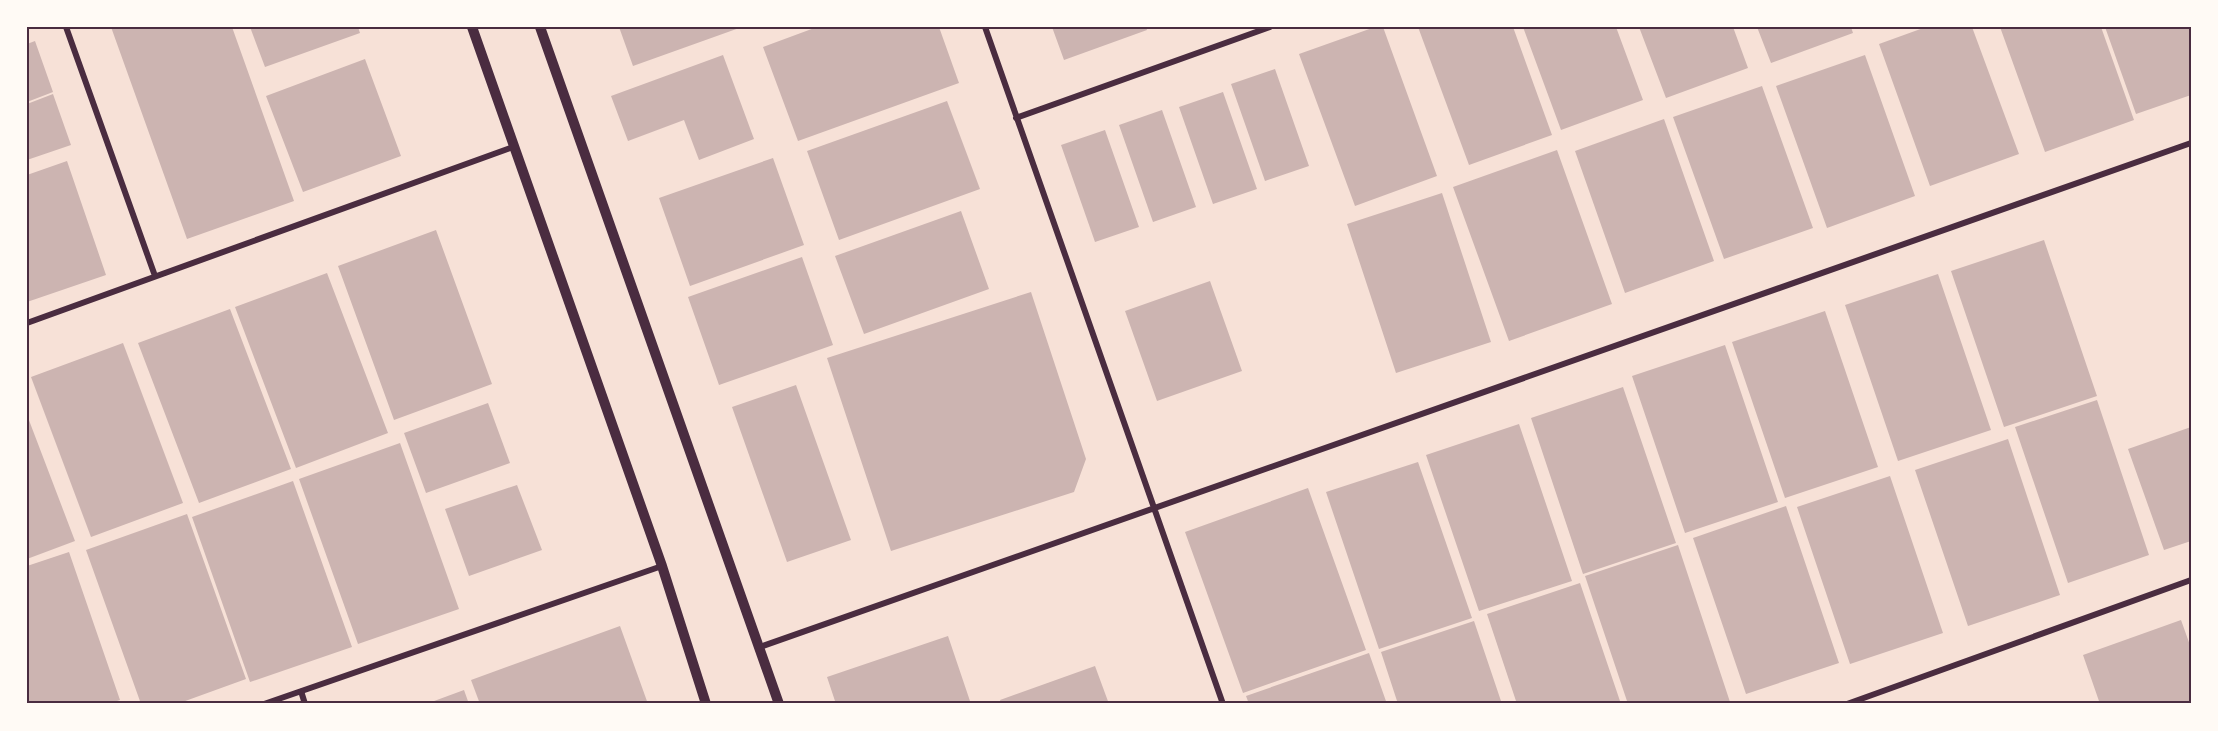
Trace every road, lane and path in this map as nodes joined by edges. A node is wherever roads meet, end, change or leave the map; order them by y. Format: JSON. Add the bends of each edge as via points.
{"nodes":[{"id":1,"x":66,"y":27,"type":"edge"},
{"id":2,"x":472,"y":27,"type":"edge"},
{"id":3,"x":540,"y":27,"type":"edge"},
{"id":4,"x":985,"y":27,"type":"edge"},
{"id":5,"x":1270,"y":27,"type":"edge"},
{"id":6,"x":1016,"y":118,"type":"junction"},
{"id":7,"x":2191,"y":143,"type":"edge"},
{"id":8,"x":513,"y":147,"type":"junction"},
{"id":9,"x":155,"y":276,"type":"junction"},
{"id":10,"x":27,"y":323,"type":"edge"},
{"id":11,"x":1153,"y":509,"type":"junction"},
{"id":12,"x":662,"y":566,"type":"junction"},
{"id":13,"x":2191,"y":580,"type":"edge"},
{"id":14,"x":759,"y":647,"type":"junction"},
{"id":15,"x":301,"y":691,"type":"junction"},
{"id":16,"x":264,"y":704,"type":"edge"},
{"id":17,"x":305,"y":704,"type":"edge"},
{"id":18,"x":706,"y":704,"type":"edge"},
{"id":19,"x":778,"y":704,"type":"edge"},
{"id":20,"x":1223,"y":704,"type":"edge"},
{"id":21,"x":1847,"y":704,"type":"edge"}],
"edges":[{"from":1,"to":9,"type":"street"},
{"from":2,"to":8,"type":"street"},
{"from":3,"to":14,"type":"street"},
{"from":4,"to":6,"type":"street"},
{"from":5,"to":6,"type":"street"},
{"from":6,"to":11,"type":"street"},
{"from":7,"to":11,"type":"street"},
{"from":8,"to":9,"type":"street"},
{"from":8,"to":12,"type":"street"},
{"from":9,"to":10,"type":"street"},
{"from":11,"to":14,"type":"street"},
{"from":11,"to":20,"type":"street"},
{"from":12,"to":15,"type":"street"},
{"from":12,"to":18,"type":"street"},
{"from":13,"to":21,"type":"street"},
{"from":14,"to":19,"type":"street"},
{"from":15,"to":16,"type":"street"},
{"from":15,"to":17,"type":"street"}]}
